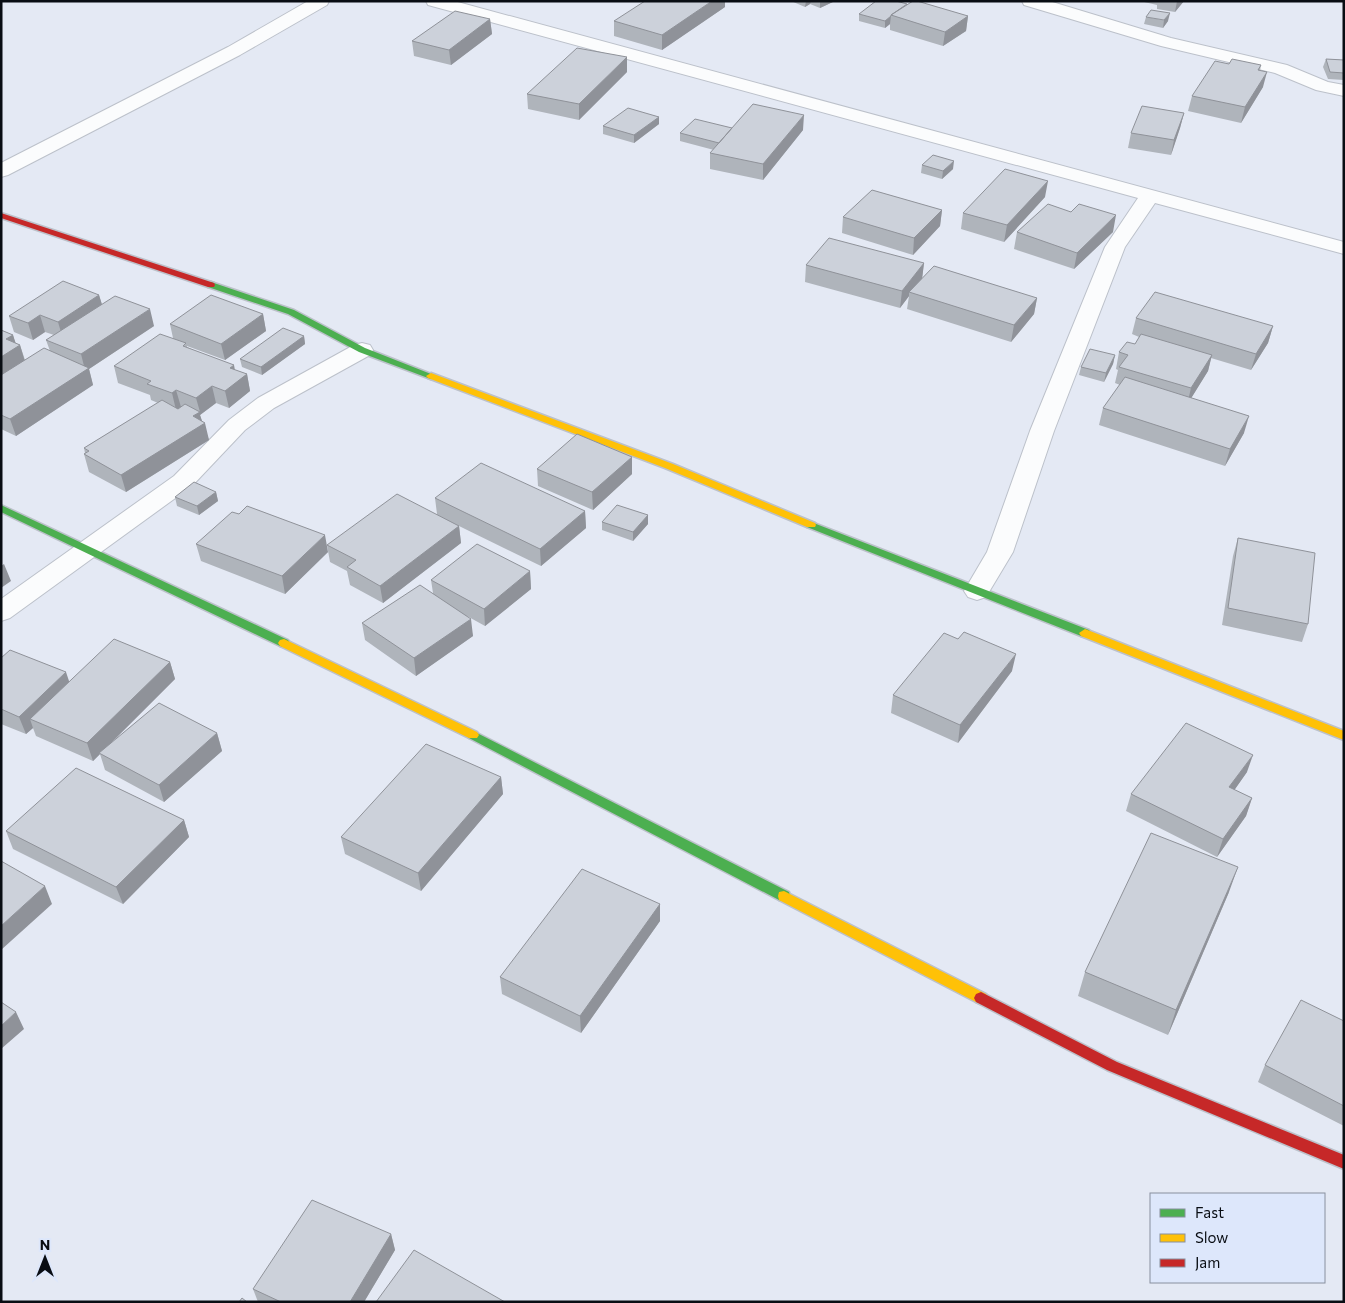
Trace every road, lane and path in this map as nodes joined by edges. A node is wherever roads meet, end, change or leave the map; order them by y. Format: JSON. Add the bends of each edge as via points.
{"nodes":[{"id":1,"x":321,"y":1,"type":"edge"},
{"id":2,"x":434,"y":1,"type":"edge"},
{"id":3,"x":1030,"y":1,"type":"edge"},
{"id":4,"x":1344,"y":92,"type":"edge"},
{"id":5,"x":1,"y":171,"type":"edge"},
{"id":6,"x":1150,"y":196,"type":"junction"},
{"id":7,"x":1,"y":214,"type":"edge"},
{"id":8,"x":1344,"y":248,"type":"edge"},
{"id":9,"x":362,"y":350,"type":"junction"},
{"id":10,"x":1,"y":508,"type":"edge"},
{"id":11,"x":89,"y":550,"type":"junction"},
{"id":12,"x":977,"y":591,"type":"junction"},
{"id":13,"x":1,"y":612,"type":"edge"},
{"id":14,"x":1344,"y":736,"type":"edge"},
{"id":15,"x":1344,"y":1162,"type":"edge"}],
"edges":[{"from":1,"to":5,"type":"street","via":[[234,51]]},
{"from":2,"to":6,"type":"street"},
{"from":3,"to":4,"type":"street","via":[[1167,42],[1281,69]]},
{"from":6,"to":8,"type":"street"},
{"from":6,"to":12,"type":"street","via":[[1115,246],[1042,431],[1000,552]]},
{"from":7,"to":9,"type":"street","via":[[291,312]]},
{"from":9,"to":11,"type":"street","via":[[266,403],[237,425],[183,481]]},
{"from":9,"to":12,"type":"street","via":[[669,466]]},
{"from":10,"to":11,"type":"street"},
{"from":11,"to":13,"type":"street"},
{"from":11,"to":15,"type":"street","via":[[420,708],[1112,1066]]},
{"from":12,"to":14,"type":"street"}]}
